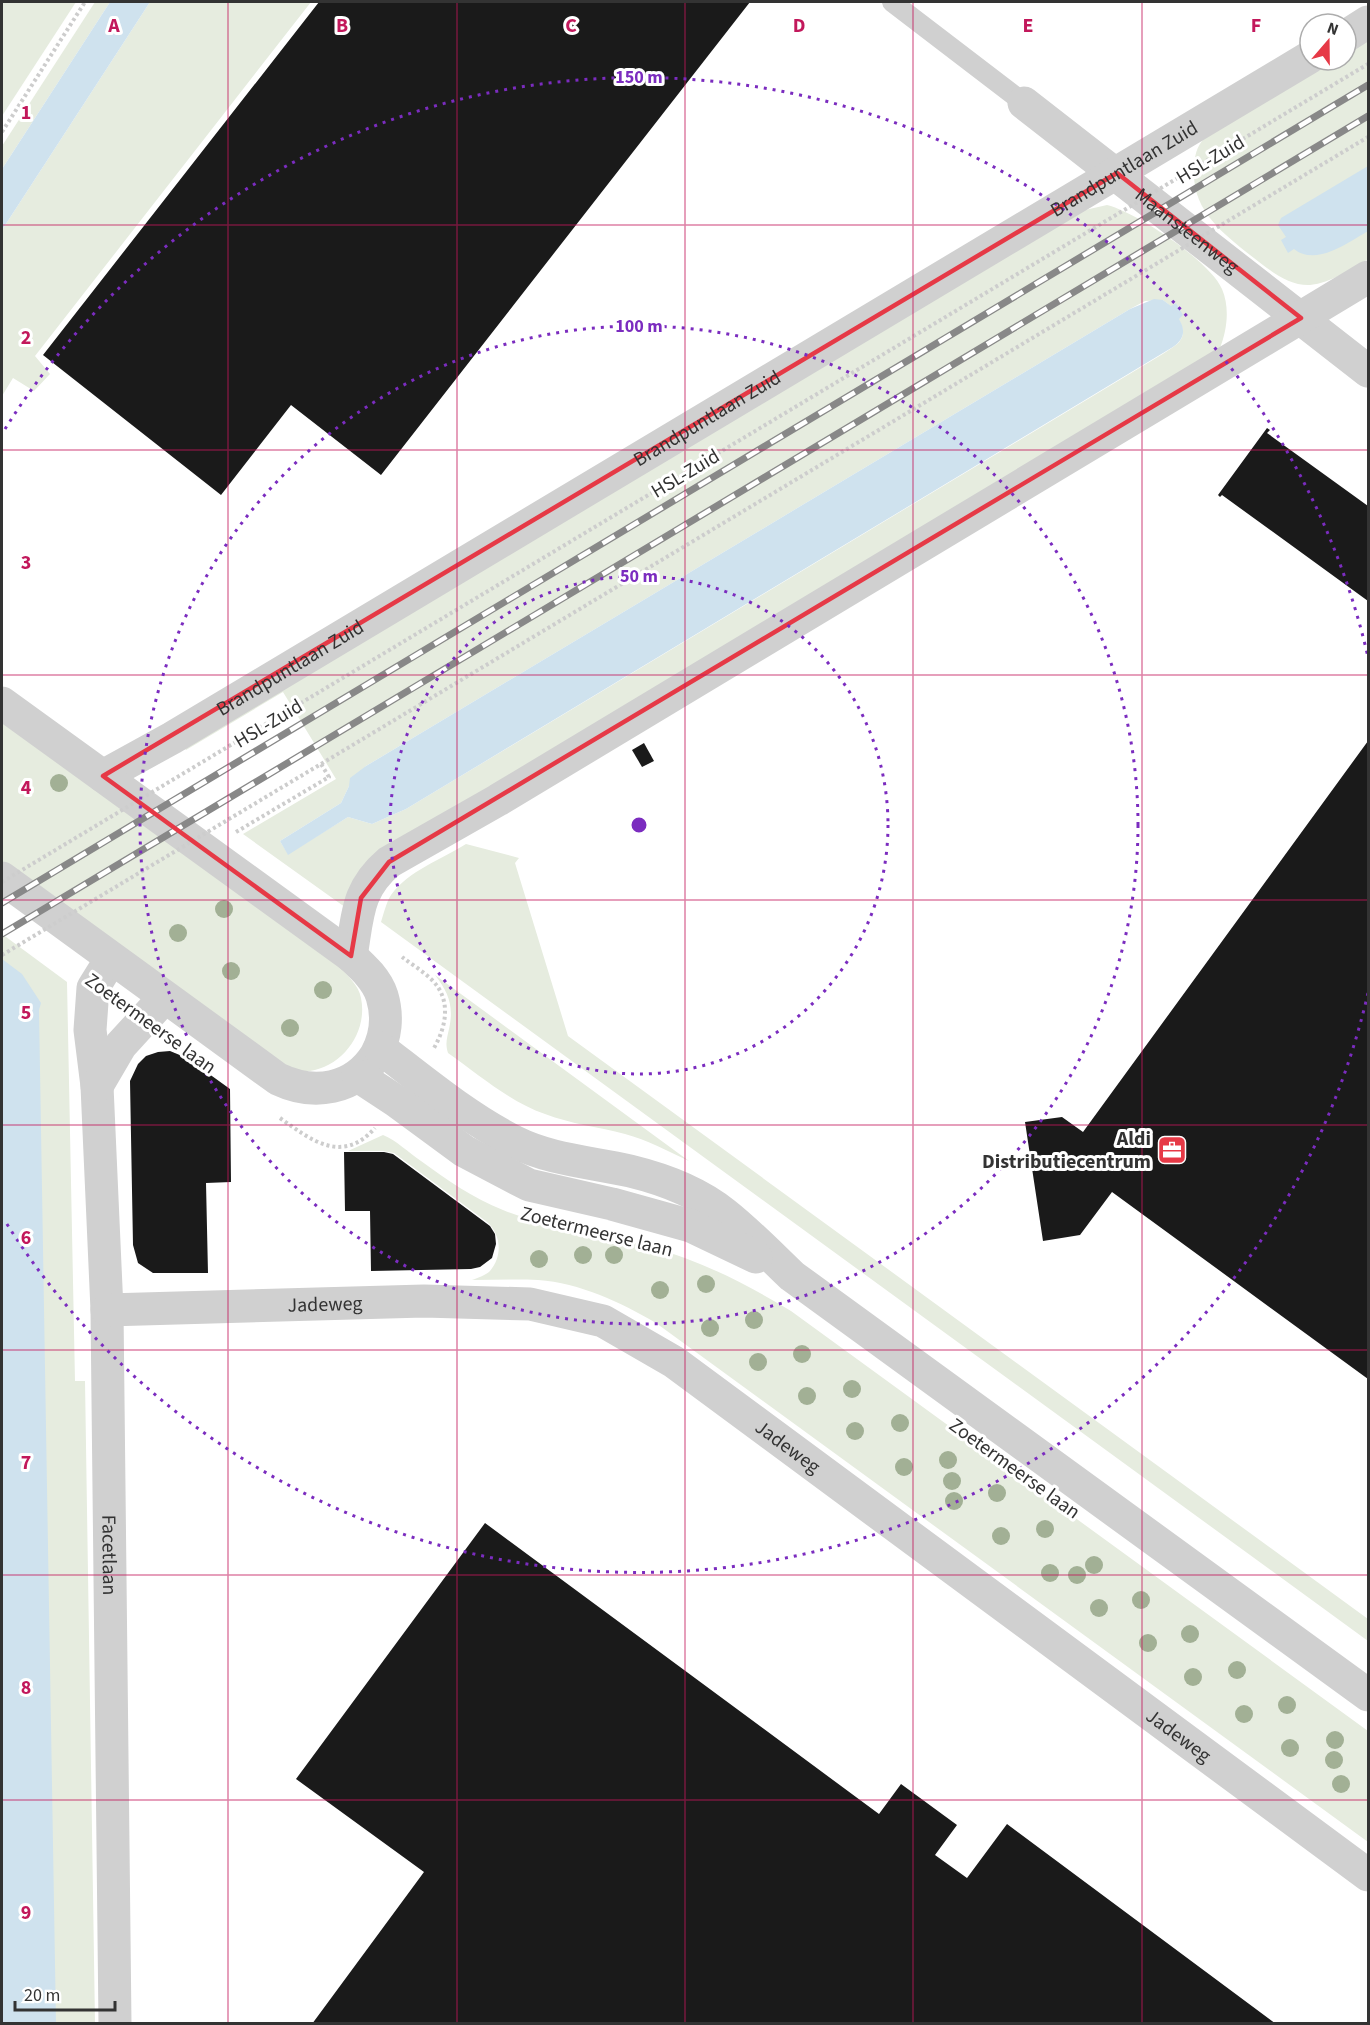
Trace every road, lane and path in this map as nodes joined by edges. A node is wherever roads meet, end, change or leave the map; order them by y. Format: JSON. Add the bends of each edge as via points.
{"nodes":[{"id":1,"x":86,"y":2,"type":"edge"},
{"id":2,"x":892,"y":2,"type":"edge"},
{"id":3,"x":1298,"y":64,"type":"edge"},
{"id":4,"x":1368,"y":64,"type":"edge"},
{"id":5,"x":1024,"y":103,"type":"joint"},
{"id":6,"x":2,"y":132,"type":"edge"},
{"id":7,"x":1368,"y":137,"type":"edge"},
{"id":8,"x":1117,"y":173,"type":"junction"},
{"id":9,"x":1368,"y":277,"type":"edge"},
{"id":10,"x":1301,"y":318,"type":"junction"},
{"id":11,"x":1368,"y":371,"type":"edge"},
{"id":12,"x":2,"y":703,"type":"edge"},
{"id":13,"x":321,"y":764,"type":"junction"},
{"id":14,"x":103,"y":776,"type":"junction"},
{"id":15,"x":232,"y":834,"type":"dead end"},
{"id":16,"x":2,"y":880,"type":"edge"},
{"id":17,"x":30,"y":934,"type":"dead end"},
{"id":18,"x":39,"y":941,"type":"dead end"},
{"id":19,"x":2,"y":955,"type":"edge"},
{"id":20,"x":351,"y":956,"type":"junction"},
{"id":21,"x":111,"y":959,"type":"junction"},
{"id":22,"x":164,"y":998,"type":"junction"},
{"id":23,"x":380,"y":1048,"type":"junction"},
{"id":24,"x":358,"y":1076,"type":"junction"},
{"id":25,"x":97,"y":1086,"type":"junction"},
{"id":26,"x":273,"y":1113,"type":"dead end"},
{"id":27,"x":378,"y":1124,"type":"dead end"},
{"id":28,"x":792,"y":1276,"type":"junction"},
{"id":29,"x":107,"y":1310,"type":"junction"},
{"id":30,"x":1368,"y":1695,"type":"edge"},
{"id":31,"x":1368,"y":1875,"type":"edge"},
{"id":32,"x":115,"y":2024,"type":"edge"}],
"edges":[{"from":1,"to":6,"type":"path"},
{"from":2,"to":5,"type":"lane","name":"Maansteenweg"},
{"from":3,"to":8,"type":"street","name":"Brandpuntlaan Zuid"},
{"from":4,"to":16,"type":"path","name":"HSL-Zuid","bridge":true},
{"from":5,"to":8,"type":"street","name":"Maansteenweg"},
{"from":7,"to":13,"type":"path","bridge":true},
{"from":8,"to":10,"type":"street","name":"Maansteenweg"},
{"from":8,"to":14,"type":"street","name":"Brandpuntlaan Zuid","via":[[183,732]]},
{"from":9,"to":10,"type":"street"},
{"from":10,"to":11,"type":"street","name":"Maansteenweg"},
{"from":10,"to":20,"type":"street","via":[[519,788],[389,862],[375,874],[361,898]]},
{"from":12,"to":14,"type":"street"},
{"from":13,"to":15,"type":"path","via":[[329,777]]},
{"from":13,"to":19,"type":"path","bridge":true},
{"from":14,"to":20,"type":"street"},
{"from":16,"to":21,"type":"street"},
{"from":17,"to":18,"type":"path"},
{"from":20,"to":23,"type":"street","via":[[373,979],[382,998],[385,1029]]},
{"from":21,"to":22,"type":"street"},
{"from":21,"to":25,"type":"street","name":"Facetlaan","via":[[93,988],[90,1030]]},
{"from":22,"to":24,"type":"street","via":[[292,1086],[321,1089]]},
{"from":22,"to":25,"type":"street","via":[[121,1045]]},
{"from":23,"to":24,"type":"street"},
{"from":23,"to":28,"type":"street","name":"Zoetermeerse laan","via":[[475,1119],[516,1142],[552,1157],[641,1174],[703,1199],[725,1214]]},
{"from":24,"to":28,"type":"street","name":"Zoetermeerse laan","via":[[464,1151],[530,1185],[691,1226]]},
{"from":25,"to":29,"type":"street","name":"Facetlaan"},
{"from":26,"to":27,"type":"path","via":[[310,1140],[337,1147],[368,1136]]},
{"from":28,"to":30,"type":"street","name":"Zoetermeerse laan"},
{"from":29,"to":31,"type":"street","name":"Jadeweg","via":[[424,1301],[530,1304],[603,1321],[674,1362]]},
{"from":29,"to":32,"type":"street","name":"Facetlaan"}]}
